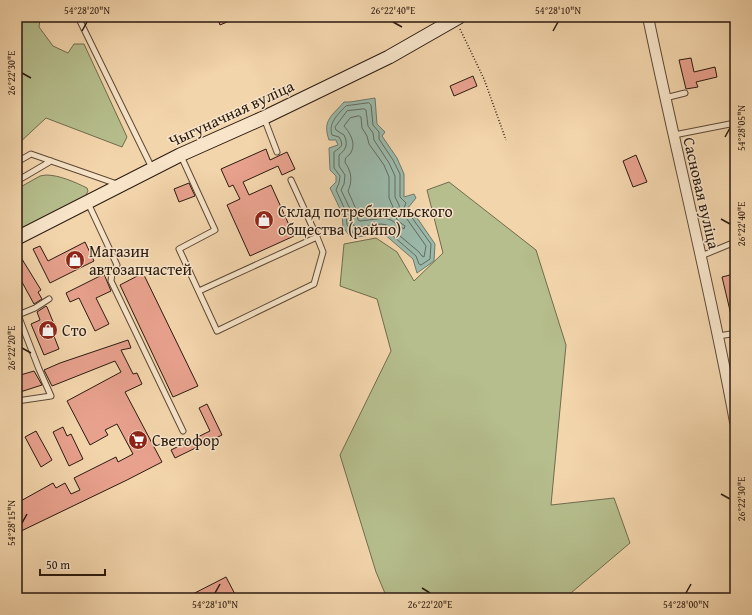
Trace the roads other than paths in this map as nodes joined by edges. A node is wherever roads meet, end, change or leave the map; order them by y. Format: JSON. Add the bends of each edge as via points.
{"nodes":[{"id":1,"x":78,"y":17,"type":"edge"},
{"id":2,"x":648,"y":17,"type":"edge"},
{"id":3,"x":457,"y":18,"type":"edge"},
{"id":4,"x":685,"y":93,"type":"dead end"},
{"id":5,"x":665,"y":98,"type":"junction"},
{"id":6,"x":263,"y":118,"type":"junction"},
{"id":7,"x":735,"y":122,"type":"edge"},
{"id":8,"x":674,"y":135,"type":"junction"},
{"id":9,"x":277,"y":152,"type":"dead end"},
{"id":10,"x":180,"y":155,"type":"junction"},
{"id":11,"x":51,"y":161,"type":"junction"},
{"id":12,"x":17,"y":162,"type":"edge"},
{"id":13,"x":153,"y":169,"type":"junction"},
{"id":14,"x":291,"y":180,"type":"dead end"},
{"id":15,"x":17,"y":181,"type":"edge"},
{"id":16,"x":120,"y":185,"type":"junction"},
{"id":17,"x":88,"y":202,"type":"junction"},
{"id":18,"x":317,"y":237,"type":"junction"},
{"id":19,"x":17,"y":238,"type":"edge"},
{"id":20,"x":735,"y":242,"type":"edge"},
{"id":21,"x":701,"y":256,"type":"junction"},
{"id":22,"x":199,"y":291,"type":"junction"},
{"id":23,"x":49,"y":299,"type":"dead end"},
{"id":24,"x":18,"y":313,"type":"edge"},
{"id":25,"x":731,"y":334,"type":"dead end"},
{"id":26,"x":718,"y":336,"type":"junction"},
{"id":27,"x":17,"y":401,"type":"edge"},
{"id":28,"x":735,"y":422,"type":"edge"},
{"id":29,"x":183,"y":431,"type":"dead end"}],
"edges":[{"from":1,"to":13,"type":"lane"},
{"from":2,"to":5,"type":"street","name":"Сасновая вуліца"},
{"from":3,"to":6,"type":"street","name":"Чыгуначная вуліца","via":[[390,57]]},
{"from":4,"to":5,"type":"lane"},
{"from":5,"to":8,"type":"street","name":"Сасновая вуліца"},
{"from":6,"to":9,"type":"lane"},
{"from":6,"to":10,"type":"street","name":"Чыгуначная вуліца"},
{"from":7,"to":8,"type":"lane"},
{"from":8,"to":21,"type":"street","name":"Сасновая вуліца"},
{"from":10,"to":13,"type":"street","name":"Чыгуначная вуліца"},
{"from":10,"to":22,"type":"lane","via":[[215,230],[179,249]]},
{"from":11,"to":12,"type":"lane","via":[[31,154]]},
{"from":11,"to":15,"type":"lane"},
{"from":11,"to":16,"type":"lane"},
{"from":13,"to":16,"type":"street","name":"Чыгуначная вуліца"},
{"from":14,"to":18,"type":"lane"},
{"from":16,"to":17,"type":"street","name":"Чыгуначная вуліца"},
{"from":17,"to":19,"type":"street","name":"Чыгуначная вуліца"},
{"from":17,"to":29,"type":"lane","via":[[117,266],[112,273],[111,281]]},
{"from":18,"to":22,"type":"lane"},
{"from":18,"to":22,"type":"lane","via":[[323,252],[314,284],[217,331]]},
{"from":20,"to":21,"type":"lane"},
{"from":21,"to":26,"type":"street","name":"Сасновая вуліца"},
{"from":23,"to":24,"type":"lane","via":[[35,308]]},
{"from":24,"to":27,"type":"lane","via":[[51,396]]},
{"from":25,"to":26,"type":"lane"},
{"from":26,"to":28,"type":"street","name":"Сасновая вуліца"}]}
